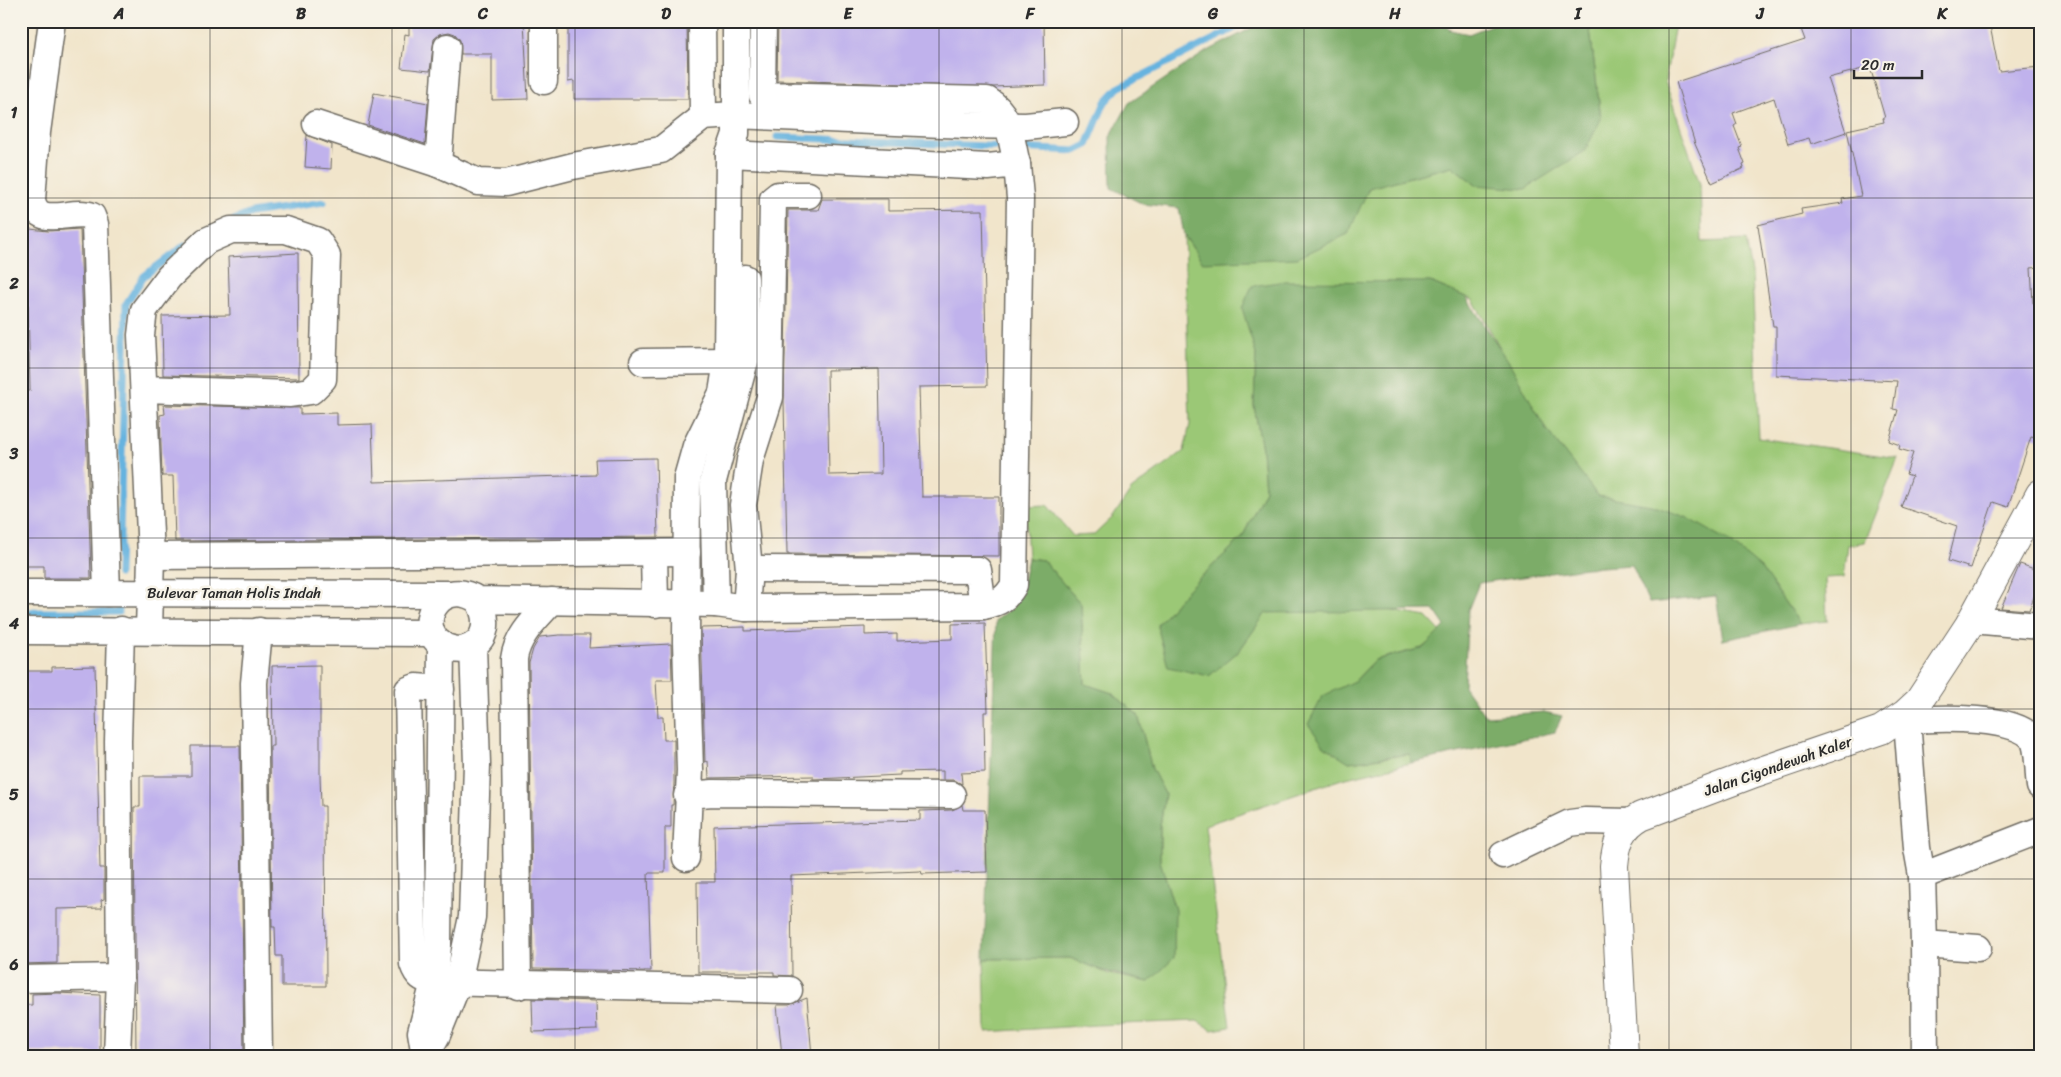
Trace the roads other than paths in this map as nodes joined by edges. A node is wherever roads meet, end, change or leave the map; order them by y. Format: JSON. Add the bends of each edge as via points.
{"nodes":[{"id":1,"x":52,"y":21,"type":"edge"},
{"id":2,"x":544,"y":21,"type":"edge"},
{"id":3,"x":702,"y":21,"type":"edge"},
{"id":4,"x":736,"y":21,"type":"edge"},
{"id":5,"x":764,"y":21,"type":"edge"},
{"id":6,"x":447,"y":47,"type":"dead end"},
{"id":7,"x":544,"y":81,"type":"dead end"},
{"id":8,"x":762,"y":106,"type":"junction"},
{"id":9,"x":703,"y":117,"type":"junction"},
{"id":10,"x":1064,"y":122,"type":"dead end"},
{"id":11,"x":316,"y":124,"type":"dead end"},
{"id":12,"x":736,"y":140,"type":"junction"},
{"id":13,"x":1013,"y":146,"type":"junction"},
{"id":14,"x":438,"y":164,"type":"junction"},
{"id":15,"x":808,"y":195,"type":"dead end"},
{"id":16,"x":727,"y":361,"type":"junction"},
{"id":17,"x":643,"y":362,"type":"dead end"},
{"id":18,"x":144,"y":389,"type":"junction"},
{"id":19,"x":2040,"y":494,"type":"edge"},
{"id":20,"x":687,"y":552,"type":"junction"},
{"id":21,"x":654,"y":553,"type":"junction"},
{"id":22,"x":458,"y":554,"type":"junction"},
{"id":23,"x":151,"y":556,"type":"junction"},
{"id":24,"x":749,"y":569,"type":"junction"},
{"id":25,"x":21,"y":593,"type":"edge"},
{"id":26,"x":107,"y":593,"type":"junction"},
{"id":27,"x":461,"y":595,"type":"junction"},
{"id":28,"x":552,"y":601,"type":"junction"},
{"id":29,"x":655,"y":604,"type":"junction"},
{"id":30,"x":686,"y":604,"type":"junction"},
{"id":31,"x":716,"y":604,"type":"junction"},
{"id":32,"x":983,"y":606,"type":"junction"},
{"id":33,"x":746,"y":608,"type":"junction"},
{"id":34,"x":150,"y":612,"type":"junction"},
{"id":35,"x":1972,"y":620,"type":"junction"},
{"id":36,"x":2040,"y":626,"type":"edge"},
{"id":37,"x":121,"y":630,"type":"junction"},
{"id":38,"x":259,"y":630,"type":"junction"},
{"id":39,"x":21,"y":631,"type":"edge"},
{"id":40,"x":436,"y":638,"type":"junction"},
{"id":41,"x":473,"y":646,"type":"junction"},
{"id":42,"x":516,"y":681,"type":"junction"},
{"id":43,"x":476,"y":683,"type":"junction"},
{"id":44,"x":1906,"y":718,"type":"junction"},
{"id":45,"x":2040,"y":786,"type":"edge"},
{"id":46,"x":688,"y":795,"type":"junction"},
{"id":47,"x":952,"y":795,"type":"dead end"},
{"id":48,"x":1630,"y":822,"type":"junction"},
{"id":49,"x":2040,"y":830,"type":"edge"},
{"id":50,"x":1503,"y":855,"type":"dead end"},
{"id":51,"x":686,"y":858,"type":"dead end"},
{"id":52,"x":1922,"y":876,"type":"junction"},
{"id":53,"x":1924,"y":944,"type":"junction"},
{"id":54,"x":1978,"y":948,"type":"dead end"},
{"id":55,"x":120,"y":977,"type":"junction"},
{"id":56,"x":21,"y":979,"type":"edge"},
{"id":57,"x":446,"y":983,"type":"junction"},
{"id":58,"x":518,"y":986,"type":"junction"},
{"id":59,"x":789,"y":990,"type":"dead end"},
{"id":60,"x":117,"y":1056,"type":"edge"},
{"id":61,"x":259,"y":1056,"type":"edge"},
{"id":62,"x":425,"y":1056,"type":"edge"},
{"id":63,"x":1624,"y":1056,"type":"edge"},
{"id":64,"x":1925,"y":1056,"type":"edge"}],
"edges":[{"from":1,"to":26,"type":"street","via":[[37,132],[32,200],[38,214],[46,217],[84,213],[92,216],[95,224]]},
{"from":2,"to":7,"type":"street"},
{"from":3,"to":9,"type":"street"},
{"from":4,"to":12,"type":"street"},
{"from":5,"to":8,"type":"street"},
{"from":6,"to":14,"type":"street"},
{"from":8,"to":12,"type":"street"},
{"from":8,"to":13,"type":"street"},
{"from":9,"to":12,"type":"street"},
{"from":9,"to":14,"type":"street","via":[[661,150],[573,166],[506,183],[478,182]]},
{"from":10,"to":13,"type":"street"},
{"from":11,"to":14,"type":"street"},
{"from":12,"to":13,"type":"street","via":[[988,167]]},
{"from":12,"to":16,"type":"street"},
{"from":12,"to":31,"type":"street","via":[[747,353],[713,481]]},
{"from":13,"to":32,"type":"street","name":"Bulevar Taman Holis Indah","via":[[1020,198],[1014,585],[1008,597],[996,604]]},
{"from":15,"to":24,"type":"street","via":[[778,196],[774,199],[770,397],[750,460],[743,505]]},
{"from":16,"to":17,"type":"street"},
{"from":16,"to":20,"type":"street","via":[[722,393],[696,446],[687,478]]},
{"from":18,"to":18,"type":"street","via":[[141,335],[144,310],[169,277],[206,241],[231,230],[286,230],[318,241],[327,255],[323,379],[311,391],[290,394]]},
{"from":18,"to":23,"type":"street"},
{"from":19,"to":35,"type":"main road","name":"Jalan Cigondewah Kaler"},
{"from":20,"to":21,"type":"street"},
{"from":20,"to":30,"type":"street"},
{"from":21,"to":22,"type":"street"},
{"from":21,"to":29,"type":"street"},
{"from":22,"to":23,"type":"street"},
{"from":22,"to":27,"type":"street"},
{"from":23,"to":34,"type":"street"},
{"from":24,"to":32,"type":"street","via":[[978,570]]},
{"from":24,"to":33,"type":"street"},
{"from":25,"to":26,"type":"street","name":"Bulevar Taman Holis Indah"},
{"from":26,"to":34,"type":"street","name":"Bulevar Taman Holis Indah"},
{"from":27,"to":28,"type":"street","name":"Bulevar Taman Holis Indah"},
{"from":27,"to":34,"type":"street","name":"Bulevar Taman Holis Indah"},
{"from":27,"to":40,"type":"street","via":[[435,603],[430,617]]},
{"from":27,"to":41,"type":"street","via":[[485,611],[482,637]]},
{"from":28,"to":29,"type":"street","name":"Bulevar Taman Holis Indah"},
{"from":28,"to":42,"type":"street","via":[[516,648]]},
{"from":29,"to":30,"type":"street","name":"Bulevar Taman Holis Indah"},
{"from":30,"to":31,"type":"street","name":"Bulevar Taman Holis Indah"},
{"from":30,"to":46,"type":"street"},
{"from":31,"to":33,"type":"street","name":"Bulevar Taman Holis Indah"},
{"from":32,"to":33,"type":"street","name":"Bulevar Taman Holis Indah"},
{"from":34,"to":37,"type":"street","name":"Bulevar Taman Holis Indah"},
{"from":34,"to":38,"type":"street","name":"Bulevar Taman Holis Indah"},
{"from":35,"to":36,"type":"street"},
{"from":35,"to":44,"type":"main road","name":"Jalan Cigondewah Kaler"},
{"from":37,"to":39,"type":"street","name":"Bulevar Taman Holis Indah"},
{"from":37,"to":55,"type":"street","via":[[118,741]]},
{"from":38,"to":40,"type":"street","name":"Bulevar Taman Holis Indah"},
{"from":38,"to":61,"type":"street","via":[[254,683]]},
{"from":40,"to":41,"type":"street","via":[[451,649]]},
{"from":40,"to":57,"type":"street","via":[[441,689],[439,928]]},
{"from":41,"to":43,"type":"street"},
{"from":42,"to":43,"type":"street"},
{"from":42,"to":58,"type":"street"},
{"from":43,"to":57,"type":"street","via":[[472,917]]},
{"from":44,"to":45,"type":"street","via":[[1993,722],[2024,729],[2035,742]]},
{"from":44,"to":48,"type":"main road","name":"Jalan Cigondewah Kaler"},
{"from":44,"to":52,"type":"street"},
{"from":46,"to":47,"type":"street"},
{"from":46,"to":51,"type":"street"},
{"from":48,"to":50,"type":"street","via":[[1585,820],[1570,823]]},
{"from":48,"to":63,"type":"main road","via":[[1618,840],[1614,866]]},
{"from":49,"to":52,"type":"street"},
{"from":52,"to":53,"type":"street"},
{"from":53,"to":54,"type":"street"},
{"from":53,"to":64,"type":"street"},
{"from":55,"to":56,"type":"street"},
{"from":55,"to":60,"type":"street"},
{"from":57,"to":58,"type":"street"},
{"from":57,"to":62,"type":"street","via":[[422,1032]]},
{"from":58,"to":59,"type":"street"}]}
